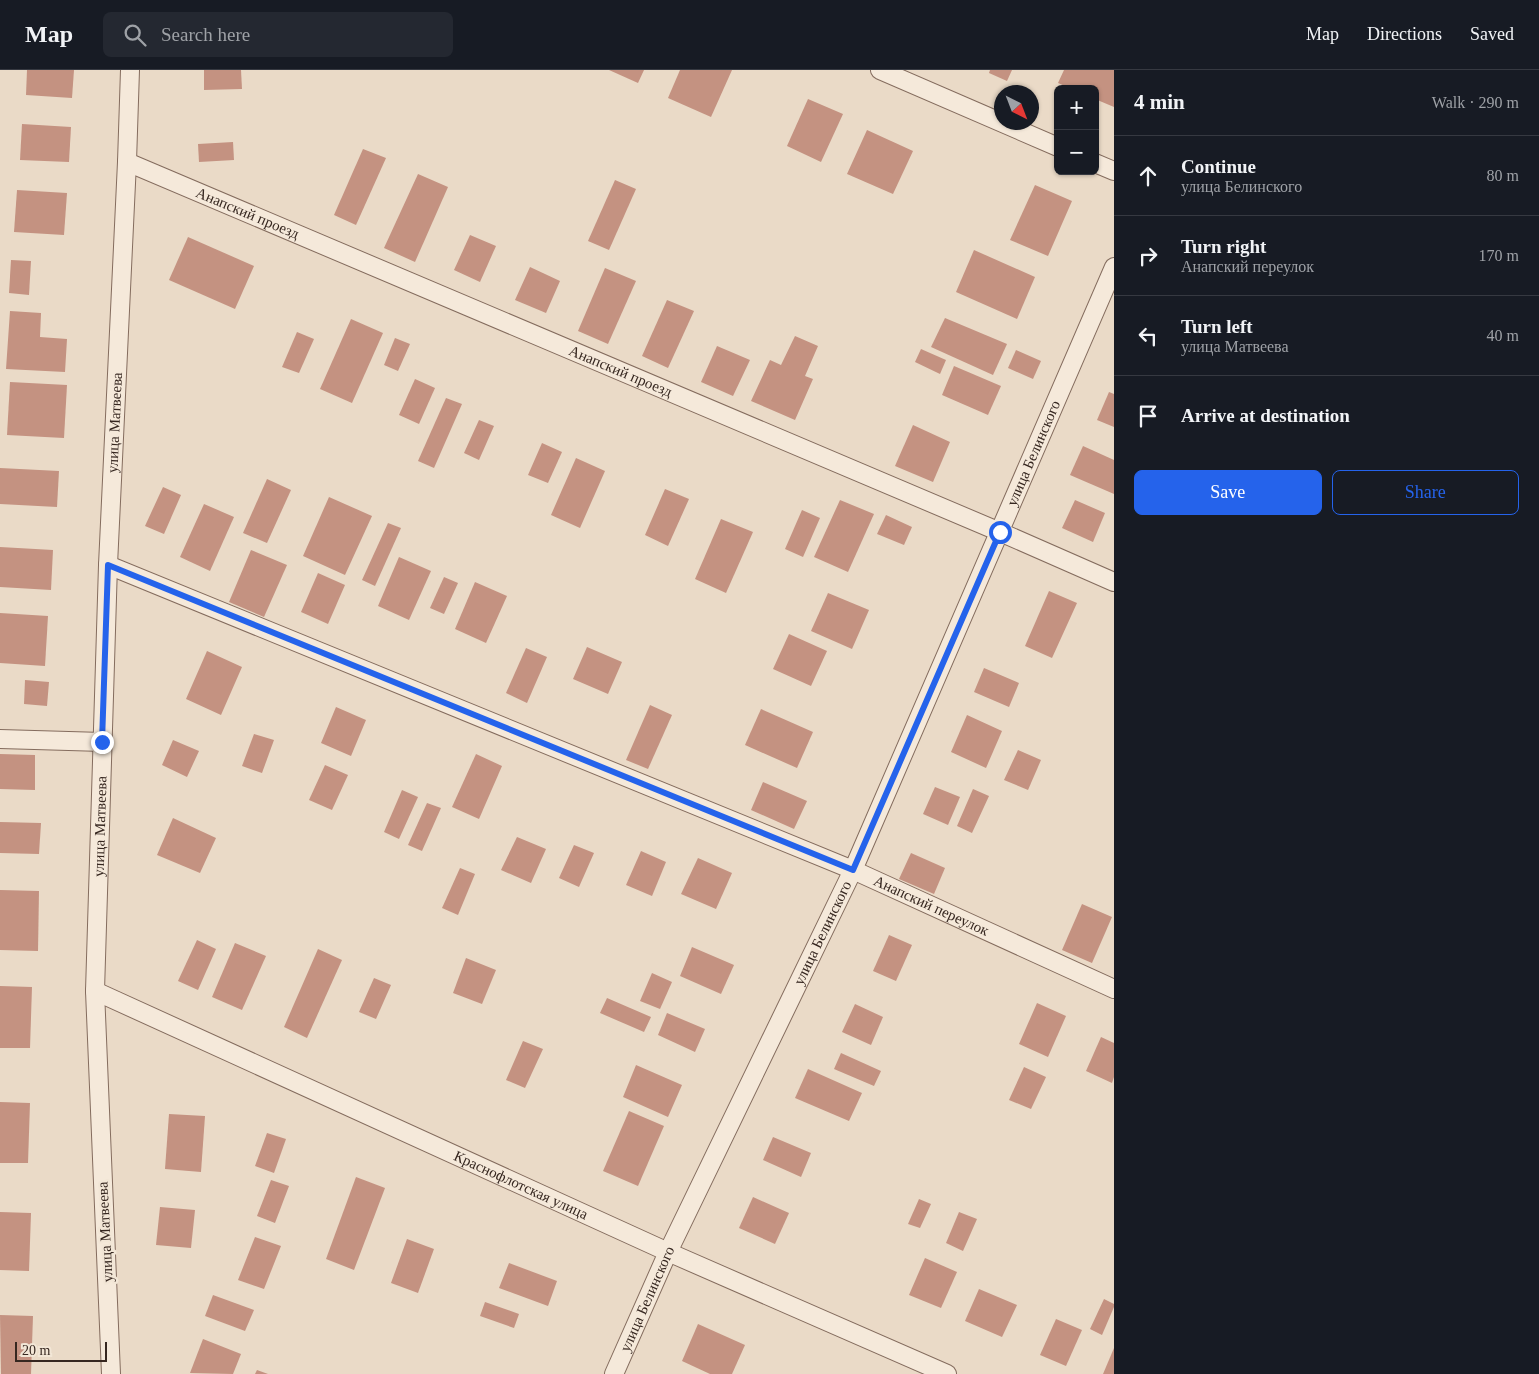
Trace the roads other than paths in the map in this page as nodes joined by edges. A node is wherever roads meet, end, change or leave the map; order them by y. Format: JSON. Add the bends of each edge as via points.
{"nodes":[{"id":1,"x":130,"y":70,"type":"edge"},
{"id":2,"x":880,"y":70,"type":"edge"},
{"id":3,"x":1054,"y":145,"type":"edge"},
{"id":4,"x":127,"y":162,"type":"junction"},
{"id":5,"x":1099,"y":165,"type":"edge"},
{"id":6,"x":1114,"y":171,"type":"edge"},
{"id":7,"x":1114,"y":267,"type":"edge"},
{"id":8,"x":1000,"y":532,"type":"junction"},
{"id":9,"x":108,"y":565,"type":"junction"},
{"id":10,"x":1114,"y":582,"type":"edge"},
{"id":11,"x":0,"y":739,"type":"edge"},
{"id":12,"x":102,"y":742,"type":"junction"},
{"id":13,"x":853,"y":870,"type":"junction"},
{"id":14,"x":1114,"y":989,"type":"edge"},
{"id":15,"x":94,"y":991,"type":"junction"},
{"id":16,"x":668,"y":1252,"type":"junction"},
{"id":17,"x":111,"y":1374,"type":"edge"},
{"id":18,"x":614,"y":1374,"type":"edge"},
{"id":19,"x":947,"y":1374,"type":"edge"}],
"edges":[{"from":1,"to":4,"type":"lane","name":"улица Матвеева"},
{"from":2,"to":3,"type":"lane"},
{"from":4,"to":8,"type":"lane","name":"Анапский проезд"},
{"from":4,"to":9,"type":"lane","name":"улица Матвеева"},
{"from":5,"to":6,"type":"lane"},
{"from":7,"to":8,"type":"lane","name":"улица Белинского"},
{"from":8,"to":10,"type":"lane","name":"Анапский проезд"},
{"from":8,"to":13,"type":"lane","name":"улица Белинского"},
{"from":9,"to":12,"type":"lane","name":"улица Матвеева"},
{"from":9,"to":13,"type":"lane","name":"Анапский переулок"},
{"from":11,"to":12,"type":"lane"},
{"from":12,"to":15,"type":"lane","name":"улица Матвеева"},
{"from":13,"to":14,"type":"lane","name":"Анапский переулок"},
{"from":13,"to":16,"type":"lane","name":"улица Белинского"},
{"from":15,"to":16,"type":"lane","name":"Краснофлотская улица"},
{"from":15,"to":17,"type":"lane","name":"улица Матвеева"},
{"from":16,"to":18,"type":"lane","name":"улица Белинского"},
{"from":16,"to":19,"type":"lane","name":"Краснофлотская улица"}]}
